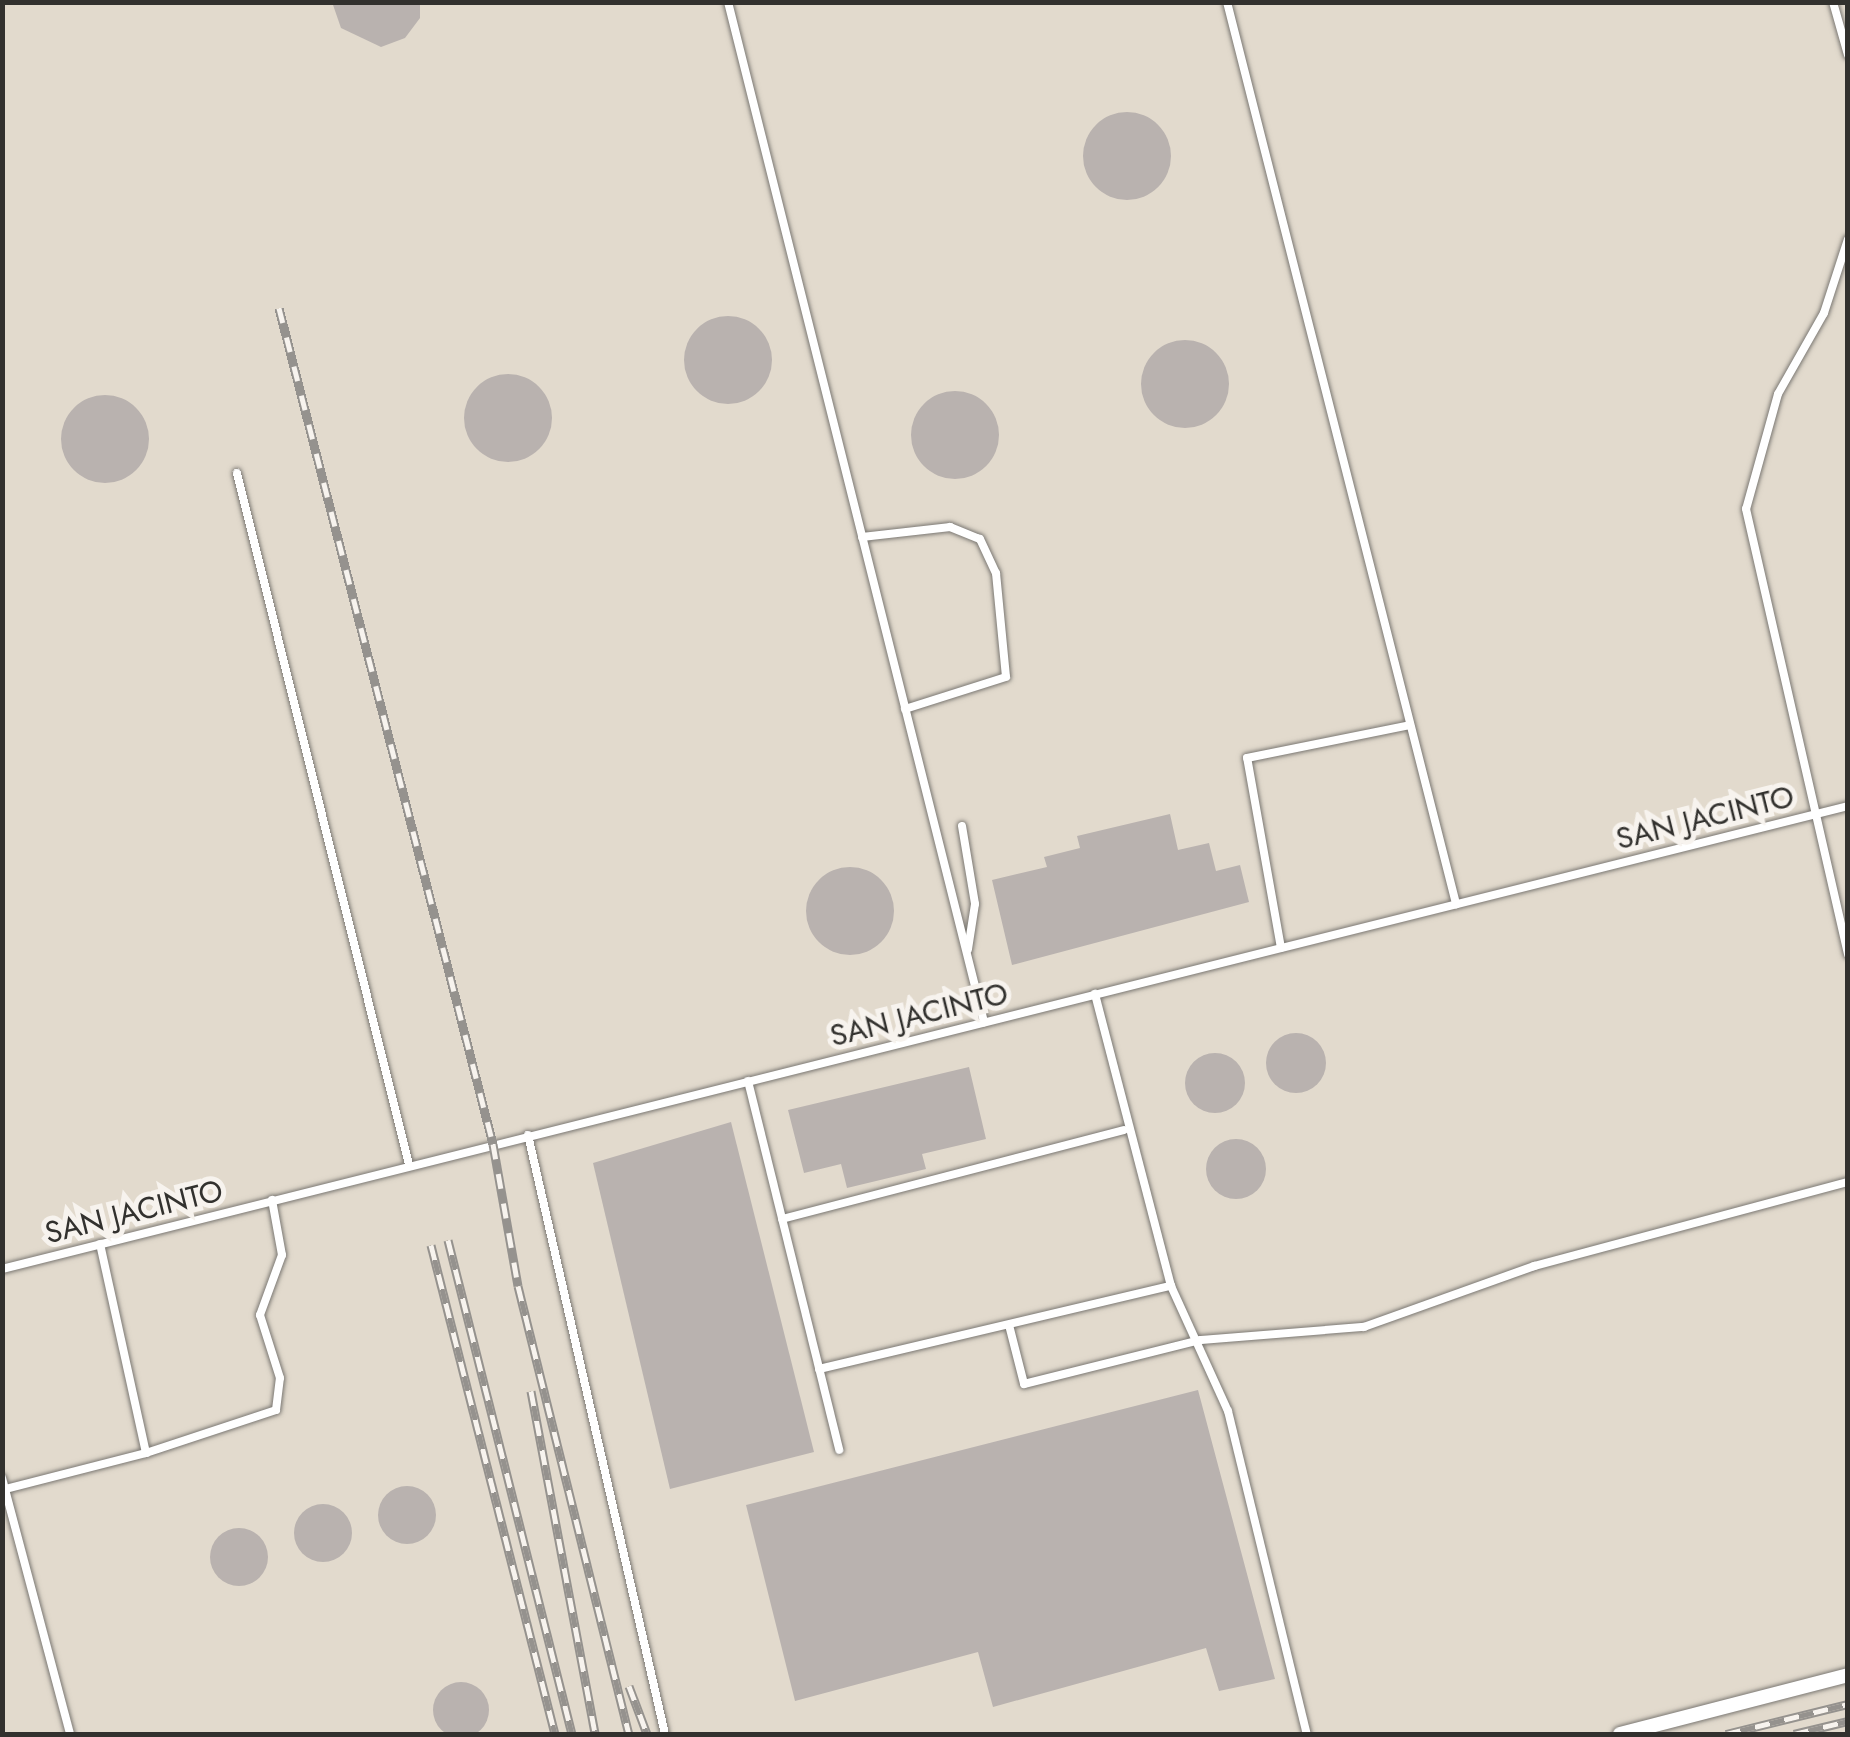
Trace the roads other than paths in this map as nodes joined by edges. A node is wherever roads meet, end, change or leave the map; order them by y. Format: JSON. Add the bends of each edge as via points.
{"nodes":[{"id":1,"x":728,"y":2,"type":"edge"},
{"id":2,"x":1227,"y":2,"type":"edge"},
{"id":3,"x":1833,"y":2,"type":"edge"},
{"id":4,"x":1848,"y":55,"type":"edge"},
{"id":5,"x":1848,"y":239,"type":"edge"},
{"id":6,"x":238,"y":474,"type":"dead end"},
{"id":7,"x":862,"y":537,"type":"junction"},
{"id":8,"x":905,"y":709,"type":"junction"},
{"id":9,"x":1410,"y":725,"type":"junction"},
{"id":10,"x":1848,"y":806,"type":"edge"},
{"id":11,"x":1813,"y":814,"type":"junction"},
{"id":12,"x":962,"y":826,"type":"dead end"},
{"id":13,"x":1456,"y":904,"type":"junction"},
{"id":14,"x":1281,"y":948,"type":"junction"},
{"id":15,"x":967,"y":954,"type":"junction"},
{"id":16,"x":1848,"y":954,"type":"edge"},
{"id":17,"x":1094,"y":994,"type":"junction"},
{"id":18,"x":984,"y":1022,"type":"junction"},
{"id":19,"x":748,"y":1081,"type":"junction"},
{"id":20,"x":1124,"y":1130,"type":"junction"},
{"id":21,"x":528,"y":1135,"type":"junction"},
{"id":22,"x":409,"y":1165,"type":"junction"},
{"id":23,"x":1848,"y":1182,"type":"edge"},
{"id":24,"x":272,"y":1200,"type":"junction"},
{"id":25,"x":782,"y":1219,"type":"junction"},
{"id":26,"x":100,"y":1244,"type":"junction"},
{"id":27,"x":2,"y":1269,"type":"edge"},
{"id":28,"x":1171,"y":1286,"type":"junction"},
{"id":29,"x":1009,"y":1324,"type":"junction"},
{"id":30,"x":1201,"y":1340,"type":"junction"},
{"id":31,"x":819,"y":1370,"type":"junction"},
{"id":32,"x":839,"y":1450,"type":"dead end"},
{"id":33,"x":146,"y":1453,"type":"junction"},
{"id":34,"x":2,"y":1478,"type":"edge"},
{"id":35,"x":6,"y":1488,"type":"junction"},
{"id":36,"x":1848,"y":1675,"type":"edge"},
{"id":37,"x":70,"y":1734,"type":"edge"},
{"id":38,"x":665,"y":1734,"type":"edge"},
{"id":39,"x":1307,"y":1734,"type":"edge"},
{"id":40,"x":1620,"y":1734,"type":"edge"}],
"edges":[{"from":1,"to":7,"type":"lane"},
{"from":2,"to":9,"type":"lane"},
{"from":3,"to":4,"type":"lane"},
{"from":5,"to":11,"type":"lane","via":[[1824,313],[1778,394],[1746,509]]},
{"from":6,"to":22,"type":"lane"},
{"from":7,"to":8,"type":"lane"},
{"from":7,"to":8,"type":"lane","via":[[950,527],[980,540],[996,573],[1006,677]]},
{"from":8,"to":15,"type":"lane"},
{"from":9,"to":13,"type":"lane"},
{"from":9,"to":14,"type":"lane","via":[[1248,758]]},
{"from":10,"to":11,"type":"lane","name":"SAN JACINTO"},
{"from":11,"to":13,"type":"lane","name":"SAN JACINTO"},
{"from":11,"to":16,"type":"lane"},
{"from":12,"to":15,"type":"lane","via":[[975,904]]},
{"from":13,"to":14,"type":"lane","name":"SAN JACINTO"},
{"from":14,"to":17,"type":"lane","name":"SAN JACINTO"},
{"from":15,"to":18,"type":"lane"},
{"from":17,"to":18,"type":"lane","name":"SAN JACINTO"},
{"from":17,"to":20,"type":"lane"},
{"from":18,"to":19,"type":"lane","name":"SAN JACINTO"},
{"from":19,"to":21,"type":"lane","name":"SAN JACINTO"},
{"from":19,"to":25,"type":"lane"},
{"from":20,"to":25,"type":"lane"},
{"from":20,"to":28,"type":"lane"},
{"from":21,"to":22,"type":"lane","name":"SAN JACINTO"},
{"from":21,"to":38,"type":"lane"},
{"from":22,"to":24,"type":"lane","name":"SAN JACINTO"},
{"from":23,"to":30,"type":"lane","via":[[1534,1266],[1396,1321]]},
{"from":24,"to":26,"type":"lane","name":"SAN JACINTO"},
{"from":24,"to":33,"type":"lane","via":[[282,1255],[260,1315],[280,1378],[276,1410]]},
{"from":25,"to":31,"type":"lane"},
{"from":26,"to":27,"type":"lane","name":"SAN JACINTO"},
{"from":26,"to":33,"type":"lane"},
{"from":28,"to":29,"type":"lane"},
{"from":28,"to":30,"type":"lane"},
{"from":29,"to":30,"type":"lane","via":[[1024,1384]]},
{"from":29,"to":31,"type":"lane"},
{"from":30,"to":39,"type":"lane","via":[[1228,1411]]},
{"from":31,"to":32,"type":"lane"},
{"from":33,"to":35,"type":"lane"},
{"from":34,"to":35,"type":"lane"},
{"from":35,"to":37,"type":"lane"},
{"from":36,"to":40,"type":"street"}]}
